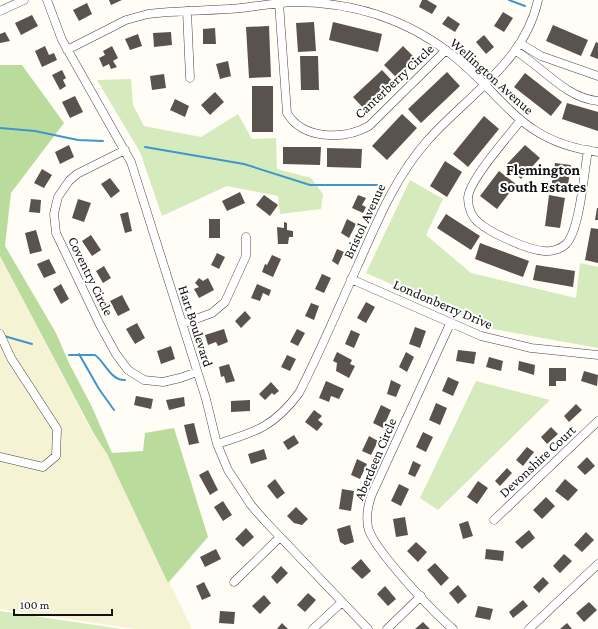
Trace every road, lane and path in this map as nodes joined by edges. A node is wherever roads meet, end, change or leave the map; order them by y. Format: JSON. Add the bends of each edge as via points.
{"nodes":[{"id":1,"x":24,"y":0,"type":"edge"},
{"id":2,"x":47,"y":0,"type":"edge"},
{"id":3,"x":538,"y":0,"type":"edge"},
{"id":4,"x":279,"y":3,"type":"junction"},
{"id":5,"x":0,"y":11,"type":"edge"},
{"id":6,"x":187,"y":11,"type":"junction"},
{"id":7,"x":521,"y":44,"type":"junction"},
{"id":8,"x":67,"y":50,"type":"junction"},
{"id":9,"x":446,"y":50,"type":"junction"},
{"id":10,"x":516,"y":51,"type":"junction"},
{"id":11,"x":598,"y":76,"type":"edge"},
{"id":12,"x":190,"y":78,"type":"dead end"},
{"id":13,"x":483,"y":85,"type":"junction"},
{"id":14,"x":598,"y":100,"type":"edge"},
{"id":15,"x":520,"y":121,"type":"junction"},
{"id":16,"x":125,"y":150,"type":"junction"},
{"id":17,"x":588,"y":150,"type":"junction"},
{"id":18,"x":598,"y":152,"type":"edge"},
{"id":19,"x":246,"y":236,"type":"dead end"},
{"id":20,"x":351,"y":279,"type":"junction"},
{"id":21,"x":182,"y":324,"type":"junction"},
{"id":22,"x":450,"y":324,"type":"junction"},
{"id":23,"x":0,"y":334,"type":"edge"},
{"id":24,"x":598,"y":355,"type":"edge"},
{"id":25,"x":197,"y":372,"type":"junction"},
{"id":26,"x":598,"y":421,"type":"edge"},
{"id":27,"x":217,"y":444,"type":"junction"},
{"id":28,"x":0,"y":457,"type":"edge"},
{"id":29,"x":494,"y":520,"type":"dead end"},
{"id":30,"x":280,"y":537,"type":"junction"},
{"id":31,"x":598,"y":564,"type":"edge"},
{"id":32,"x":234,"y":582,"type":"dead end"},
{"id":33,"x":421,"y":596,"type":"junction"},
{"id":34,"x":342,"y":602,"type":"junction"},
{"id":35,"x":313,"y":629,"type":"edge"},
{"id":36,"x":368,"y":629,"type":"edge"},
{"id":37,"x":387,"y":629,"type":"edge"},
{"id":38,"x":453,"y":629,"type":"edge"},
{"id":39,"x":529,"y":629,"type":"edge"}],
"edges":[{"from":1,"to":5,"type":"street"},
{"from":2,"to":8,"type":"street","name":"Hart Boulevard"},
{"from":3,"to":7,"type":"street","name":"Bristol Avenue","via":[[533,20]]},
{"from":4,"to":6,"type":"street","name":"Wellington Avenue"},
{"from":4,"to":9,"type":"street","name":"Wellington Avenue","via":[[337,6],[380,15],[419,32]]},
{"from":4,"to":9,"type":"street","name":"Canterberry Circle","via":[[287,113],[298,126],[311,132],[342,135],[369,126]]},
{"from":6,"to":8,"type":"street","name":"Wellington Avenue","via":[[136,16]]},
{"from":6,"to":12,"type":"street"},
{"from":7,"to":10,"type":"street","name":"Bristol Avenue"},
{"from":7,"to":11,"type":"street","via":[[541,56]]},
{"from":8,"to":16,"type":"street","name":"Hart Boulevard"},
{"from":9,"to":13,"type":"street","name":"Wellington Avenue"},
{"from":10,"to":13,"type":"street","name":"Bristol Avenue"},
{"from":10,"to":14,"type":"street","via":[[561,85],[582,96]]},
{"from":13,"to":15,"type":"street","name":"Wellington Avenue"},
{"from":13,"to":20,"type":"street","name":"Bristol Avenue","via":[[429,139],[403,172]]},
{"from":15,"to":17,"type":"street","name":"Wellington Avenue","via":[[553,140]]},
{"from":15,"to":17,"type":"street","via":[[474,181],[468,196],[468,206],[478,222],[505,237],[544,251],[553,251],[566,245],[575,227]]},
{"from":16,"to":21,"type":"street","name":"Hart Boulevard"},
{"from":16,"to":25,"type":"street","name":"Coventry Circle","via":[[88,168],[69,181],[58,197],[56,205],[56,234],[116,354],[128,370],[144,380],[163,382]]},
{"from":17,"to":18,"type":"street","name":"Wellington Avenue"},
{"from":19,"to":21,"type":"street","via":[[246,256],[225,302],[212,313]]},
{"from":20,"to":22,"type":"street","name":"Londonberry Drive"},
{"from":20,"to":27,"type":"street","name":"Bristol Avenue","via":[[308,376],[292,403],[265,427]]},
{"from":21,"to":25,"type":"street","name":"Hart Boulevard"},
{"from":22,"to":24,"type":"street","name":"Londonberry Drive","via":[[506,343]]},
{"from":22,"to":33,"type":"street","name":"Aberdeen Circle","via":[[368,505],[368,527],[378,547]]},
{"from":23,"to":28,"type":"street","via":[[11,358],[57,429],[56,456],[43,467]]},
{"from":25,"to":27,"type":"street","name":"Hart Boulevard"},
{"from":26,"to":29,"type":"street","name":"Devonshire Court"},
{"from":27,"to":30,"type":"street","name":"Hart Boulevard","via":[[228,470],[247,499]]},
{"from":30,"to":32,"type":"street"},
{"from":30,"to":34,"type":"street","name":"Hart Boulevard"},
{"from":31,"to":39,"type":"street"},
{"from":33,"to":37,"type":"street"},
{"from":33,"to":38,"type":"street","name":"Aberdeen Circle"},
{"from":34,"to":35,"type":"street"},
{"from":34,"to":36,"type":"street","name":"Hart Boulevard"}]}
